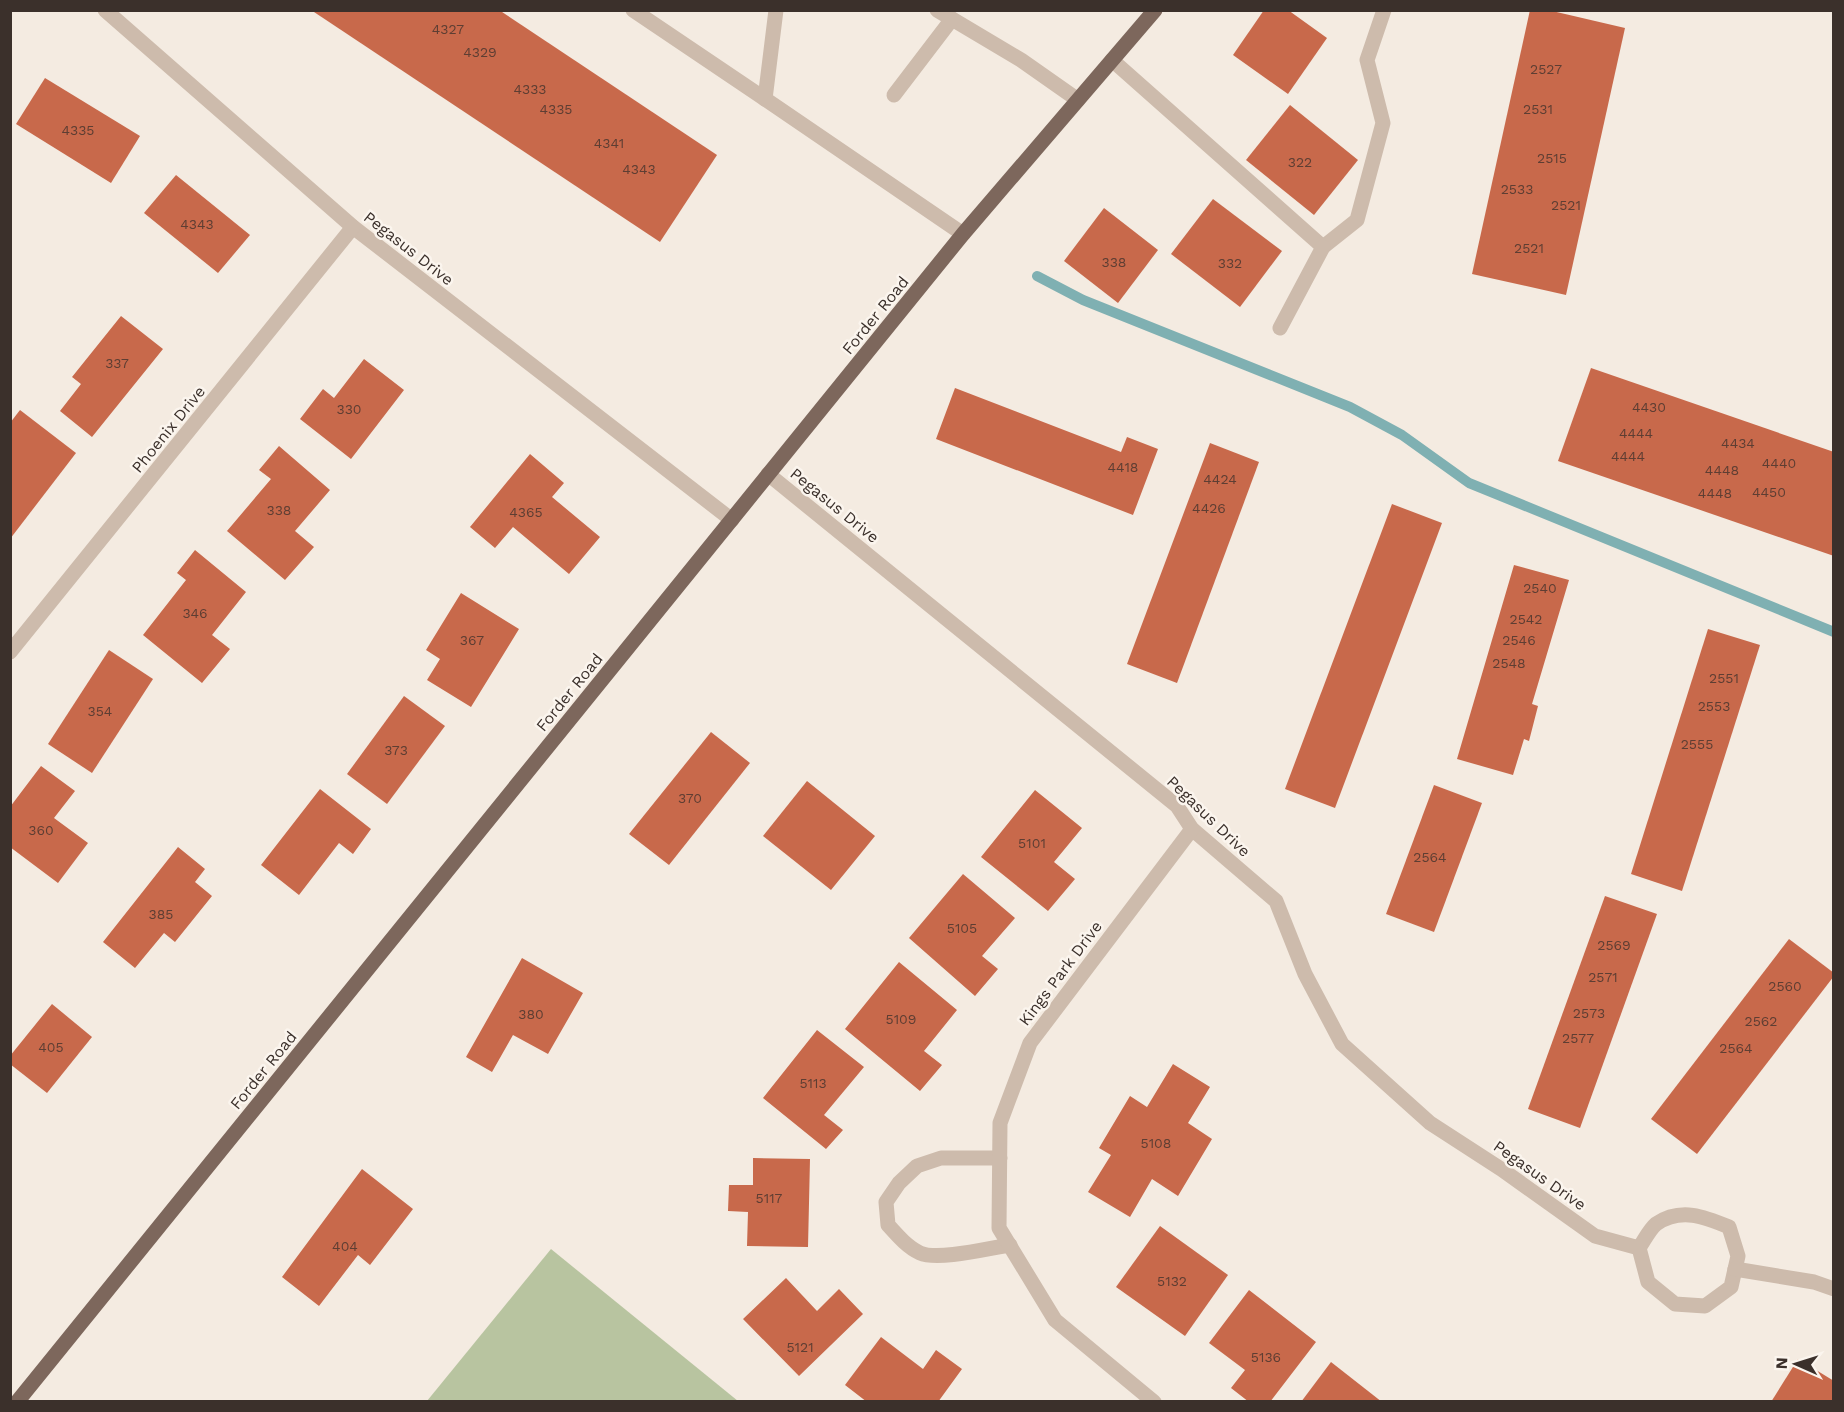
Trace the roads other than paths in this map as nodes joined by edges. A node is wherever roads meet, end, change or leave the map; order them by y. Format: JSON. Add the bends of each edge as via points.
{"nodes":[{"id":1,"x":105,"y":10,"type":"edge"},
{"id":2,"x":633,"y":10,"type":"edge"},
{"id":3,"x":776,"y":10,"type":"edge"},
{"id":4,"x":937,"y":10,"type":"edge"},
{"id":5,"x":1384,"y":10,"type":"edge"},
{"id":6,"x":1150,"y":13,"type":"edge"},
{"id":7,"x":952,"y":19,"type":"junction"},
{"id":8,"x":1112,"y":60,"type":"junction"},
{"id":9,"x":894,"y":95,"type":"dead end"},
{"id":10,"x":765,"y":99,"type":"junction"},
{"id":11,"x":1078,"y":100,"type":"junction"},
{"id":12,"x":353,"y":227,"type":"junction"},
{"id":13,"x":963,"y":234,"type":"junction"},
{"id":14,"x":1323,"y":247,"type":"junction"},
{"id":15,"x":1280,"y":328,"type":"dead end"},
{"id":16,"x":768,"y":474,"type":"junction"},
{"id":17,"x":732,"y":520,"type":"junction"},
{"id":18,"x":10,"y":652,"type":"edge"},
{"id":19,"x":1192,"y":829,"type":"junction"},
{"id":20,"x":1000,"y":1158,"type":"junction"},
{"id":21,"x":1010,"y":1245,"type":"junction"},
{"id":22,"x":1639,"y":1248,"type":"junction"},
{"id":23,"x":1735,"y":1269,"type":"junction"},
{"id":24,"x":1833,"y":1289,"type":"edge"},
{"id":25,"x":17,"y":1401,"type":"edge"},
{"id":26,"x":1154,"y":1401,"type":"edge"}],
"edges":[{"from":1,"to":12,"type":"street","name":"Pegasus Drive"},
{"from":2,"to":10,"type":"street"},
{"from":3,"to":10,"type":"street"},
{"from":4,"to":7,"type":"street"},
{"from":5,"to":14,"type":"street","via":[[1366,60],[1383,123],[1357,220]]},
{"from":6,"to":8,"type":"main road","name":"Forder Road"},
{"from":7,"to":9,"type":"street"},
{"from":7,"to":11,"type":"street"},
{"from":8,"to":11,"type":"main road","name":"Forder Road"},
{"from":8,"to":14,"type":"street"},
{"from":10,"to":13,"type":"street"},
{"from":11,"to":13,"type":"main road","name":"Forder Road"},
{"from":12,"to":17,"type":"street","name":"Pegasus Drive"},
{"from":12,"to":18,"type":"street","name":"Phoenix Drive"},
{"from":13,"to":16,"type":"main road","name":"Forder Road"},
{"from":14,"to":15,"type":"street"},
{"from":16,"to":17,"type":"main road","name":"Forder Road"},
{"from":16,"to":19,"type":"street","name":"Pegasus Drive","via":[[1177,806]]},
{"from":17,"to":25,"type":"main road","name":"Forder Road"},
{"from":19,"to":20,"type":"street","name":"Kings Park Drive","via":[[1030,1043],[1000,1123]]},
{"from":19,"to":22,"type":"street","name":"Pegasus Drive","via":[[1276,901],[1305,974],[1342,1044],[1430,1123],[1595,1236]]},
{"from":20,"to":21,"type":"street","name":"Kings Park Drive","via":[[999,1228]]},
{"from":20,"to":21,"type":"street","via":[[940,1158],[917,1166],[899,1182],[886,1202],[888,1225],[922,1254],[956,1255]]},
{"from":21,"to":26,"type":"street","name":"Kings Park Drive","via":[[1055,1320]]},
{"from":22,"to":23,"type":"street","via":[[1648,1282],[1675,1304],[1705,1306],[1731,1287]]},
{"from":22,"to":23,"type":"street","via":[[1655,1225],[1680,1213],[1704,1216],[1729,1227],[1738,1256]]},
{"from":23,"to":24,"type":"street","via":[[1814,1282]]}]}
